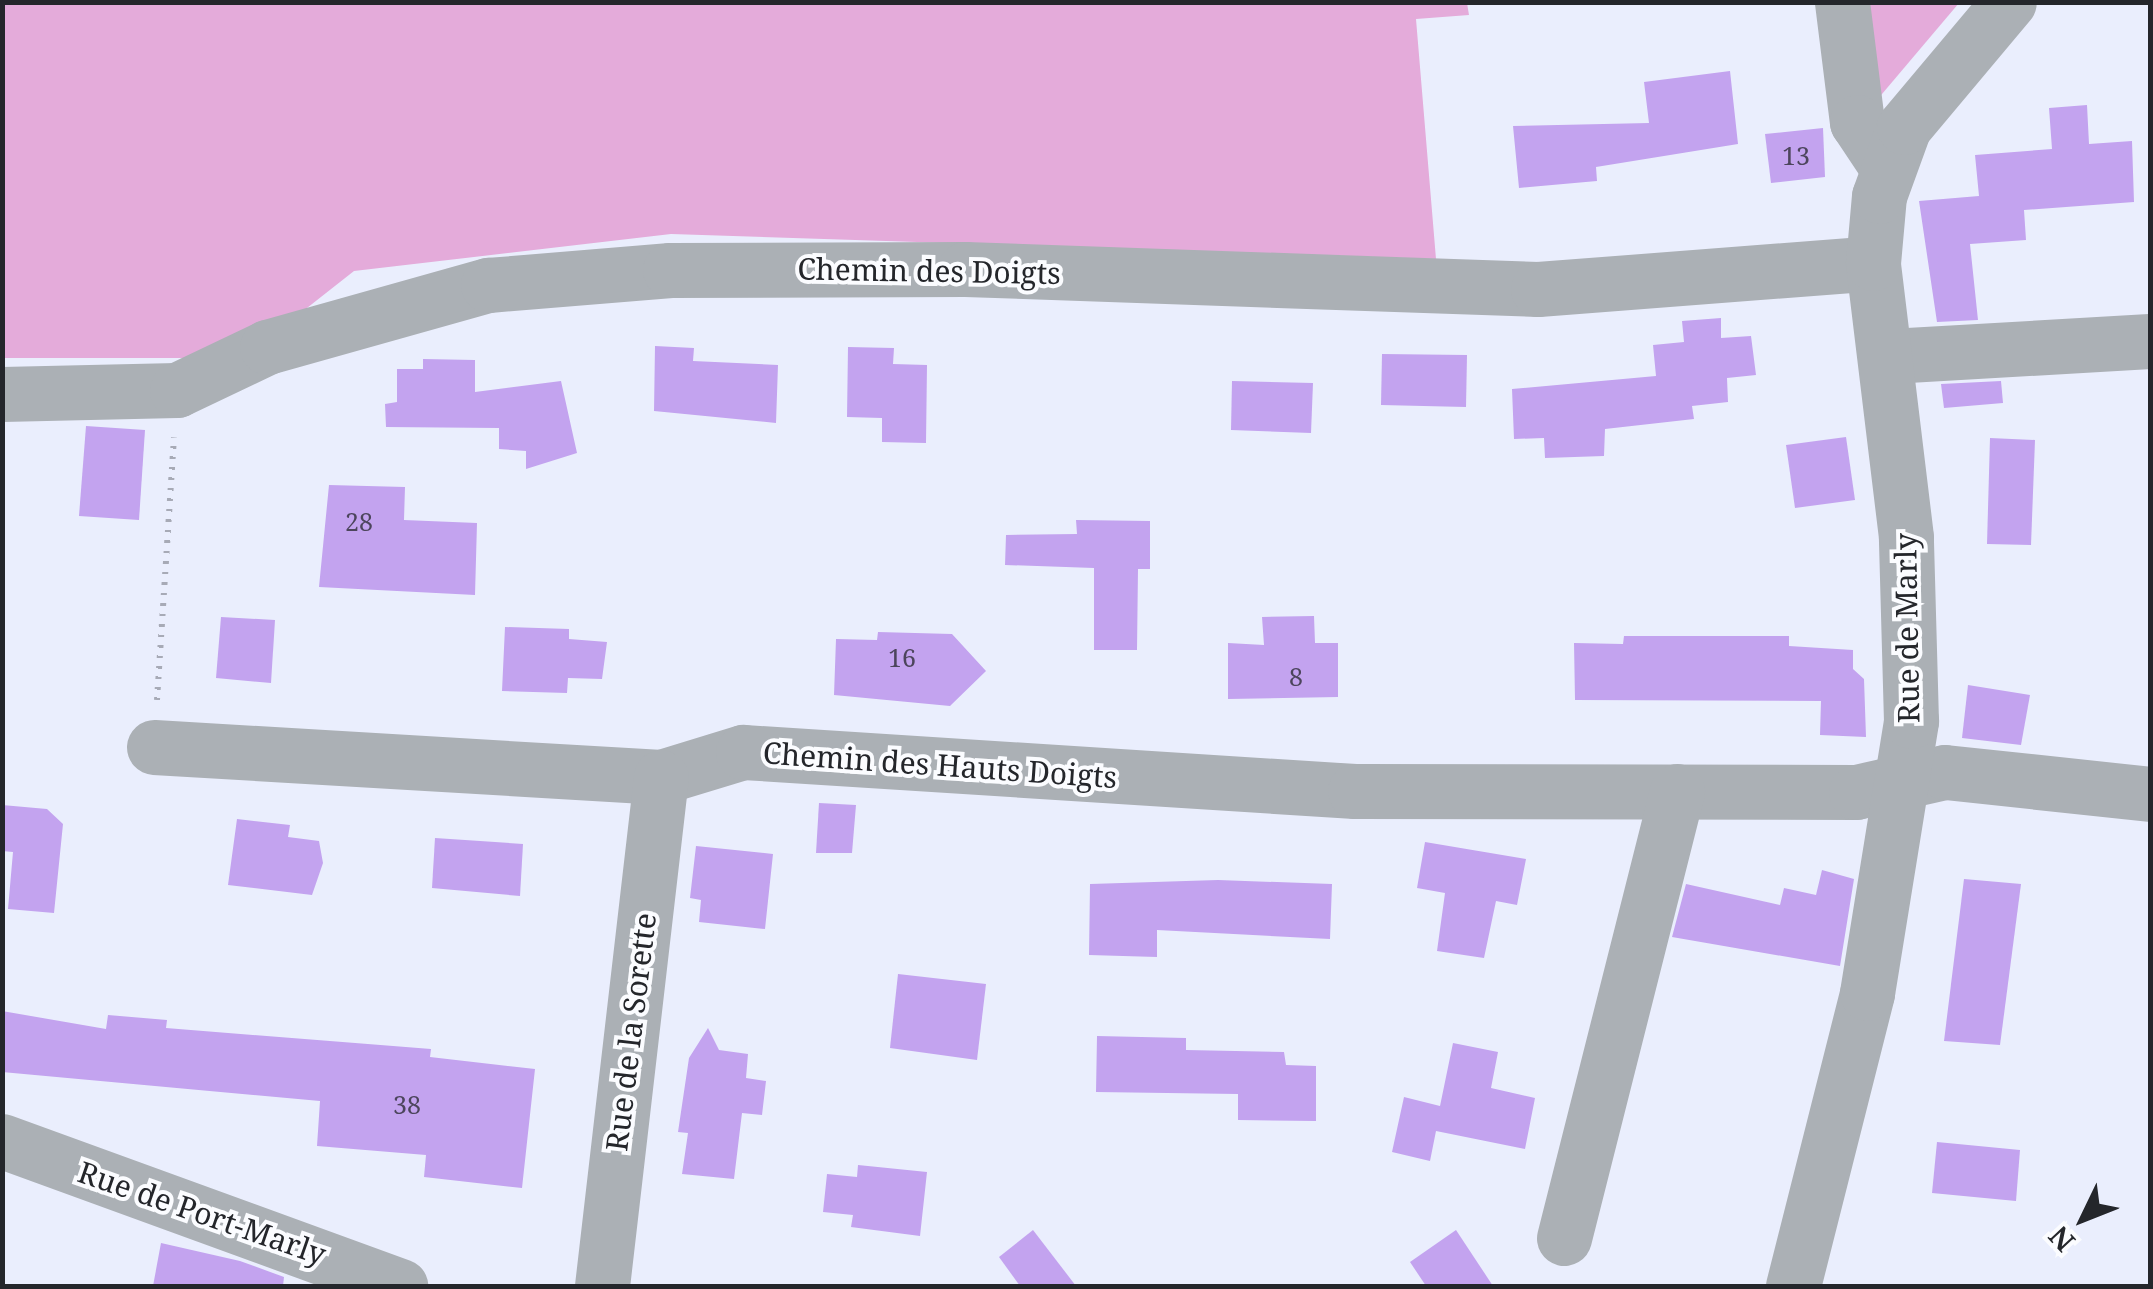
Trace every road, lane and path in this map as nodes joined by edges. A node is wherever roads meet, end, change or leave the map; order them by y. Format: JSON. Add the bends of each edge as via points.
{"nodes":[{"id":1,"x":1842,"y":2,"type":"edge"},
{"id":2,"x":2009,"y":2,"type":"edge"},
{"id":3,"x":1887,"y":167,"type":"junction"},
{"id":4,"x":1873,"y":264,"type":"junction"},
{"id":5,"x":2150,"y":341,"type":"edge"},
{"id":6,"x":1890,"y":356,"type":"junction"},
{"id":7,"x":178,"y":390,"type":"junction"},
{"id":8,"x":2,"y":394,"type":"edge"},
{"id":9,"x":154,"y":746,"type":"joint"},
{"id":10,"x":661,"y":777,"type":"junction"},
{"id":11,"x":1906,"y":780,"type":"junction"},
{"id":12,"x":1677,"y":791,"type":"junction"},
{"id":13,"x":2150,"y":794,"type":"edge"},
{"id":14,"x":2,"y":1142,"type":"edge"},
{"id":15,"x":1564,"y":1238,"type":"dead end"},
{"id":16,"x":400,"y":1286,"type":"edge"},
{"id":17,"x":602,"y":1286,"type":"edge"},
{"id":18,"x":1793,"y":1286,"type":"edge"}],
"edges":[{"from":1,"to":3,"type":"street","via":[[1857,122]]},
{"from":2,"to":3,"type":"street","name":"Rue de Marly","via":[[1939,77]]},
{"from":3,"to":4,"type":"street","name":"Rue de Marly"},
{"from":4,"to":6,"type":"street","name":"Rue de Marly"},
{"from":4,"to":7,"type":"street","name":"Chemin des Doigts","via":[[1538,289],[965,268],[670,270],[488,285],[267,348]]},
{"from":5,"to":6,"type":"street"},
{"from":6,"to":11,"type":"street","name":"Rue de Marly","via":[[1906,537]]},
{"from":7,"to":8,"type":"street","name":"Chemin des Doigts"},
{"from":7,"to":9,"type":"path"},
{"from":9,"to":10,"type":"street","name":"Chemin des Hauts Doigts"},
{"from":10,"to":12,"type":"street","name":"Chemin des Hauts Doigts","via":[[742,752],[1356,791]]},
{"from":10,"to":17,"type":"street","name":"Rue de la Sorette"},
{"from":11,"to":12,"type":"street","name":"Chemin des Hauts Doigts","via":[[1856,792]]},
{"from":11,"to":13,"type":"street","name":"Chemin des Hauts Doigts","via":[[1945,772]]},
{"from":11,"to":18,"type":"street","name":"Rue de Marly","via":[[1867,993]]},
{"from":12,"to":15,"type":"street"},
{"from":14,"to":16,"type":"street","name":"Rue de Port-Marly"}]}
